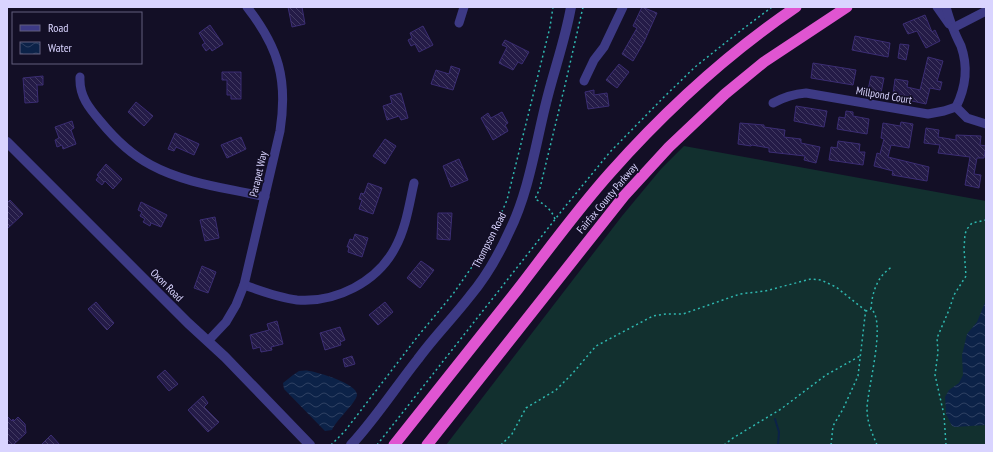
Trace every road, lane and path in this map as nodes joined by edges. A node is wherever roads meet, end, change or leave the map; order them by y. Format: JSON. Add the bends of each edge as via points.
{"nodes":[{"id":1,"x":247,"y":7,"type":"edge"},
{"id":2,"x":464,"y":7,"type":"edge"},
{"id":3,"x":553,"y":7,"type":"edge"},
{"id":4,"x":571,"y":7,"type":"edge"},
{"id":5,"x":583,"y":7,"type":"edge"},
{"id":6,"x":623,"y":7,"type":"edge"},
{"id":7,"x":796,"y":7,"type":"edge"},
{"id":8,"x":847,"y":7,"type":"edge"},
{"id":9,"x":936,"y":7,"type":"edge"},
{"id":10,"x":946,"y":7,"type":"edge"},
{"id":11,"x":986,"y":11,"type":"edge"},
{"id":12,"x":459,"y":23,"type":"dead end"},
{"id":13,"x":953,"y":28,"type":"junction"},
{"id":14,"x":80,"y":77,"type":"dead end"},
{"id":15,"x":584,"y":81,"type":"dead end"},
{"id":16,"x":773,"y":103,"type":"dead end"},
{"id":17,"x":956,"y":107,"type":"junction"},
{"id":18,"x":986,"y":124,"type":"edge"},
{"id":19,"x":7,"y":142,"type":"edge"},
{"id":20,"x":414,"y":183,"type":"dead end"},
{"id":21,"x":266,"y":197,"type":"junction"},
{"id":22,"x":555,"y":219,"type":"dead end"},
{"id":23,"x":986,"y":220,"type":"edge"},
{"id":24,"x":892,"y":267,"type":"dead end"},
{"id":25,"x":244,"y":285,"type":"junction"},
{"id":26,"x":871,"y":309,"type":"junction"},
{"id":27,"x":866,"y":311,"type":"junction"},
{"id":28,"x":208,"y":341,"type":"junction"},
{"id":29,"x":860,"y":356,"type":"junction"},
{"id":30,"x":310,"y":445,"type":"edge"},
{"id":31,"x":331,"y":445,"type":"edge"},
{"id":32,"x":351,"y":445,"type":"edge"},
{"id":33,"x":394,"y":445,"type":"edge"},
{"id":34,"x":427,"y":445,"type":"edge"},
{"id":35,"x":501,"y":445,"type":"edge"},
{"id":36,"x":724,"y":445,"type":"edge"},
{"id":37,"x":831,"y":445,"type":"edge"},
{"id":38,"x":877,"y":445,"type":"edge"},
{"id":39,"x":946,"y":445,"type":"edge"}],
"edges":[{"from":1,"to":21,"type":"street","name":"Parapet Way","via":[[270,42],[282,81],[283,113]]},
{"from":2,"to":12,"type":"street"},
{"from":3,"to":31,"type":"path","via":[[507,200],[488,244],[453,294],[345,431]]},
{"from":4,"to":32,"type":"street","name":"Thompson Road","via":[[523,195],[506,238],[471,296],[417,359],[386,403]]},
{"from":5,"to":22,"type":"path","via":[[535,200],[547,207]]},
{"from":6,"to":15,"type":"street"},
{"from":7,"to":33,"type":"highway","name":"Fairfax County Parkway","via":[[730,56],[640,140],[590,198]]},
{"from":8,"to":34,"type":"highway","name":"Fairfax County Parkway","via":[[764,62],[725,94],[664,152],[624,196]]},
{"from":9,"to":13,"type":"street"},
{"from":10,"to":13,"type":"street"},
{"from":11,"to":13,"type":"street"},
{"from":13,"to":17,"type":"street","via":[[965,65],[961,98]]},
{"from":14,"to":21,"type":"street","via":[[84,101],[124,146],[138,157],[179,177]]},
{"from":16,"to":17,"type":"street","name":"Millpond Court","via":[[787,96],[806,93],[928,114]]},
{"from":17,"to":18,"type":"street","via":[[968,118]]},
{"from":19,"to":28,"type":"street","name":"Oxon Road"},
{"from":20,"to":25,"type":"street","via":[[409,209],[395,249],[378,271],[360,285],[334,296],[307,300],[266,293]]},
{"from":21,"to":25,"type":"street","name":"Parapet Way"},
{"from":23,"to":39,"type":"path","via":[[972,222],[967,229],[964,249],[966,276],[954,295],[938,338],[935,375],[944,416]]},
{"from":24,"to":26,"type":"path","via":[[875,286]]},
{"from":25,"to":28,"type":"street","name":"Parapet Way","via":[[226,322]]},
{"from":26,"to":27,"type":"path"},
{"from":26,"to":38,"type":"path","via":[[876,317],[877,341],[867,415]]},
{"from":27,"to":29,"type":"path"},
{"from":27,"to":35,"type":"path","via":[[836,287],[821,280],[811,279],[765,291],[740,294],[684,314],[653,316],[596,346],[556,390],[526,408],[512,434]]},
{"from":28,"to":30,"type":"street","name":"Oxon Road"},
{"from":29,"to":36,"type":"path","via":[[826,375],[781,409]]},
{"from":29,"to":37,"type":"path","via":[[858,376],[833,426]]}]}
